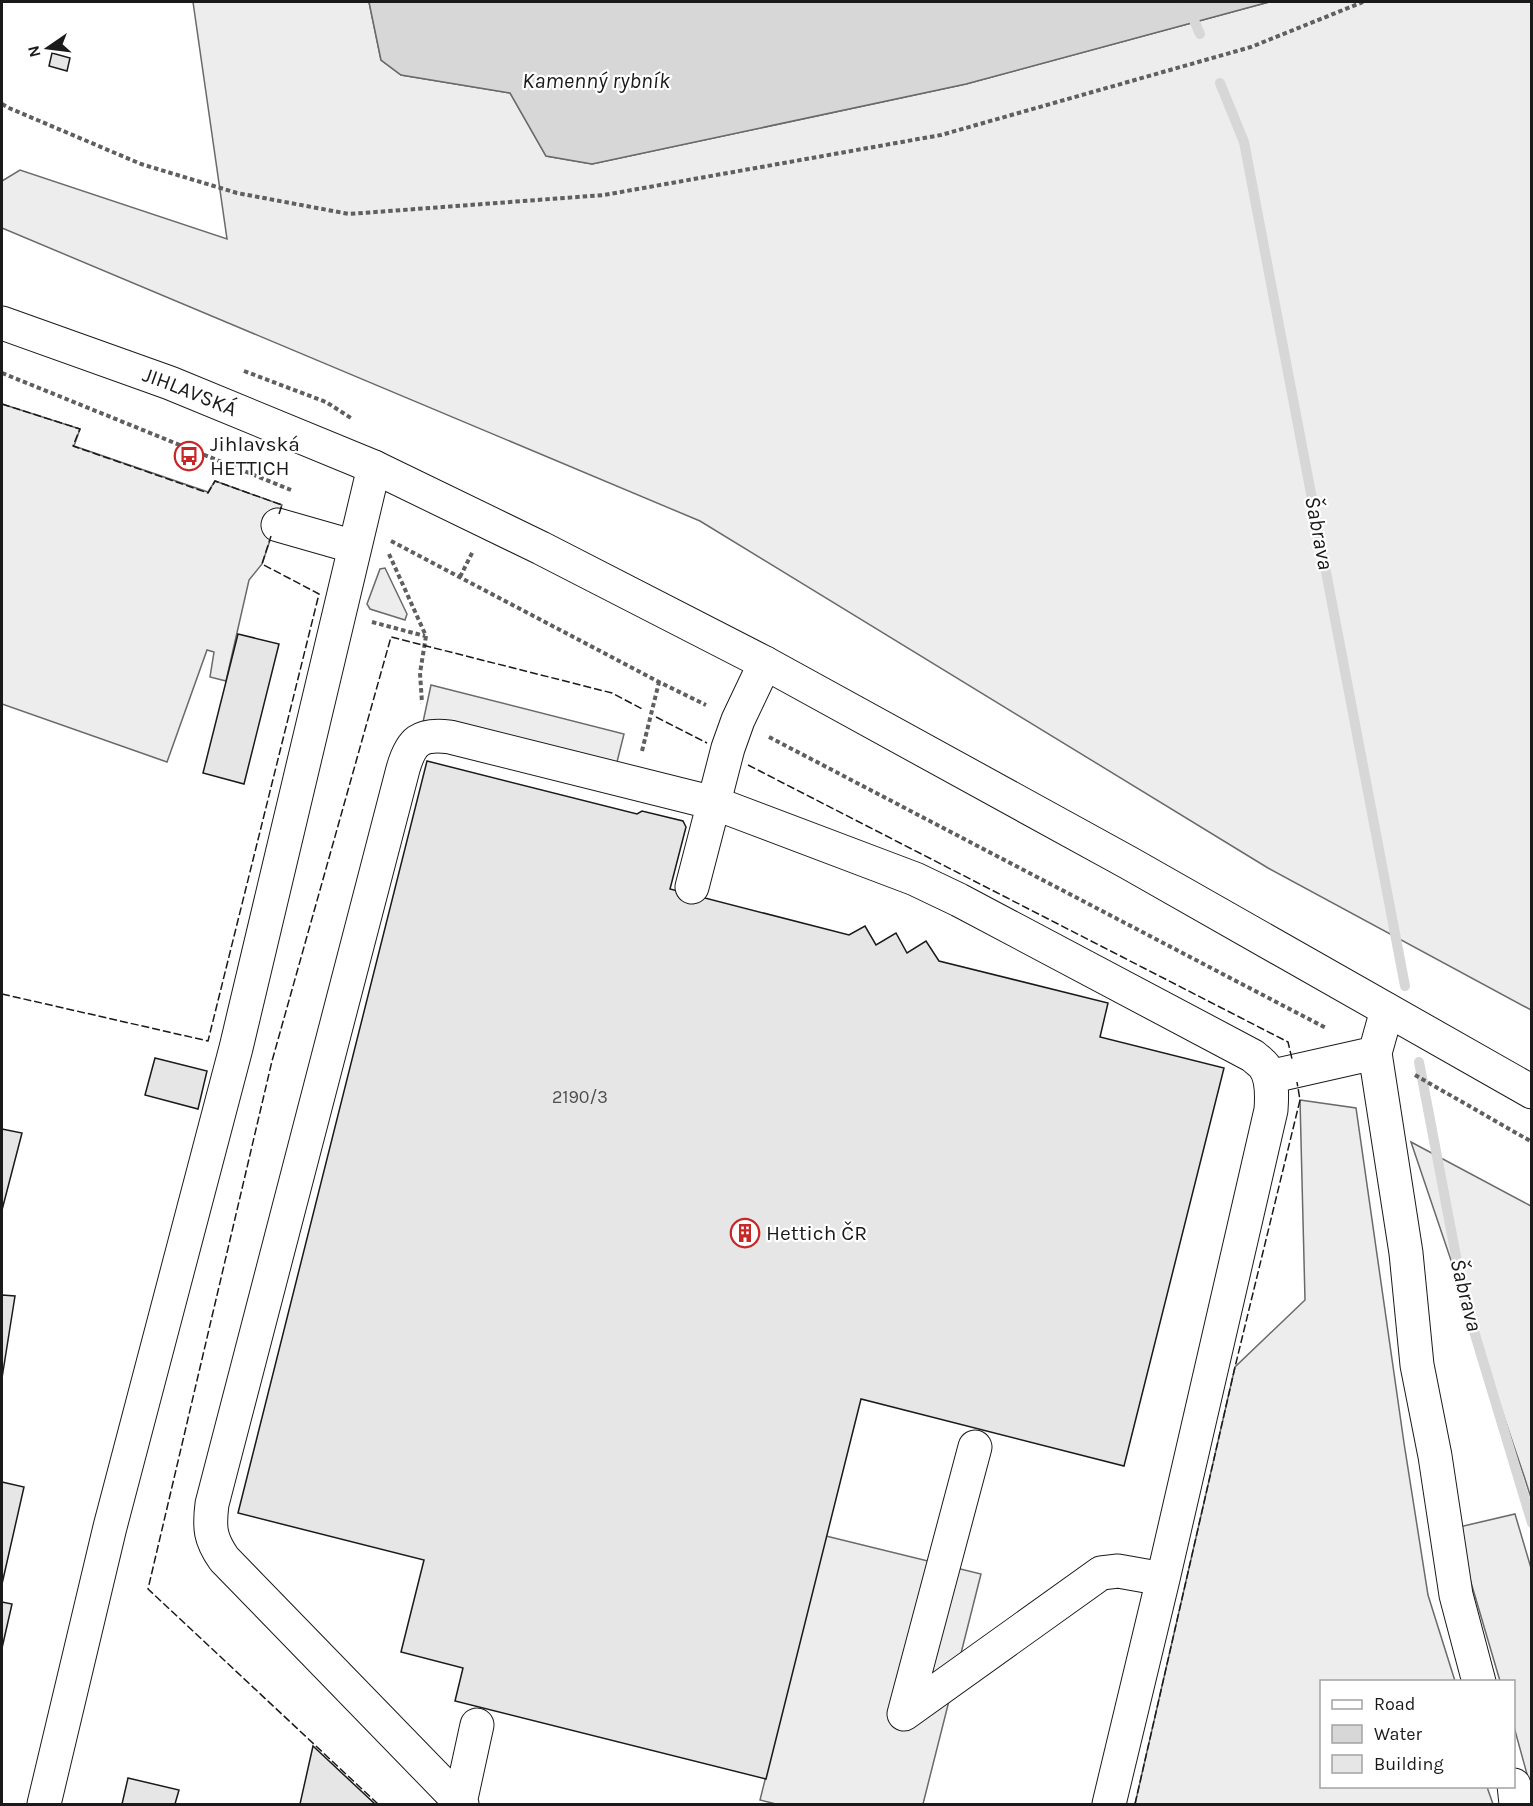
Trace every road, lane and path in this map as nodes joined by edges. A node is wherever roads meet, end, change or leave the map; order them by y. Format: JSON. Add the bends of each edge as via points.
{"nodes":[{"id":1,"x":1363,"y":2,"type":"edge"},
{"id":2,"x":2,"y":104,"type":"edge"},
{"id":3,"x":2,"y":323,"type":"edge"},
{"id":4,"x":2,"y":373,"type":"edge"},
{"id":5,"x":374,"y":467,"type":"junction"},
{"id":6,"x":299,"y":493,"type":"dead end"},
{"id":7,"x":278,"y":525,"type":"dead end"},
{"id":8,"x":390,"y":541,"type":"dead end"},
{"id":9,"x":355,"y":546,"type":"junction"},
{"id":10,"x":387,"y":550,"type":"dead end"},
{"id":11,"x":371,"y":621,"type":"dead end"},
{"id":12,"x":426,"y":636,"type":"junction"},
{"id":13,"x":765,"y":663,"type":"junction"},
{"id":14,"x":659,"y":682,"type":"junction"},
{"id":15,"x":651,"y":712,"type":"dead end"},
{"id":16,"x":738,"y":720,"type":"junction"},
{"id":17,"x":423,"y":737,"type":"junction"},
{"id":18,"x":714,"y":803,"type":"junction"},
{"id":19,"x":692,"y":886,"type":"dead end"},
{"id":20,"x":1387,"y":1010,"type":"junction"},
{"id":21,"x":1387,"y":1060,"type":"junction"},
{"id":22,"x":1269,"y":1077,"type":"junction"},
{"id":23,"x":1532,"y":1092,"type":"edge"},
{"id":24,"x":1532,"y":1142,"type":"edge"},
{"id":25,"x":975,"y":1447,"type":"dead end"},
{"id":26,"x":1163,"y":1579,"type":"junction"},
{"id":27,"x":1478,"y":1680,"type":"edge"},
{"id":28,"x":477,"y":1725,"type":"dead end"},
{"id":29,"x":1514,"y":1788,"type":"edge"},
{"id":30,"x":44,"y":1804,"type":"edge"},
{"id":31,"x":461,"y":1804,"type":"edge"},
{"id":32,"x":1109,"y":1804,"type":"edge"},
{"id":33,"x":1516,"y":1804,"type":"edge"}],
"edges":[{"from":1,"to":2,"type":"path","via":[[1251,46],[941,135],[604,195],[349,214],[237,193],[141,164]]},
{"from":3,"to":5,"type":"main road","name":"JIHLAVSKÁ","via":[[170,383]]},
{"from":4,"to":6,"type":"path"},
{"from":5,"to":9,"type":"main road"},
{"from":5,"to":13,"type":"main road","name":"JIHLAVSKÁ"},
{"from":7,"to":9,"type":"main road"},
{"from":8,"to":14,"type":"path"},
{"from":9,"to":30,"type":"main road","via":[[236,1048],[110,1527]]},
{"from":10,"to":12,"type":"path"},
{"from":11,"to":12,"type":"path"},
{"from":12,"to":17,"type":"path","via":[[420,673]]},
{"from":13,"to":16,"type":"main road"},
{"from":13,"to":20,"type":"main road","name":"JIHLAVSKÁ","via":[[1130,863]]},
{"from":14,"to":15,"type":"path"},
{"from":14,"to":16,"type":"path"},
{"from":16,"to":18,"type":"main road"},
{"from":16,"to":21,"type":"path"},
{"from":17,"to":18,"type":"main road","via":[[450,737]]},
{"from":17,"to":31,"type":"main road","via":[[407,754],[210,1521],[211,1534],[224,1559]]},
{"from":18,"to":19,"type":"main road"},
{"from":18,"to":22,"type":"main road","via":[[915,879],[959,900],[1252,1056],[1264,1066]]},
{"from":20,"to":21,"type":"main road"},
{"from":20,"to":23,"type":"main road","name":"JIHLAVSKÁ"},
{"from":21,"to":22,"type":"main road"},
{"from":21,"to":24,"type":"path"},
{"from":21,"to":27,"type":"main road","via":[[1417,1365],[1456,1594]]},
{"from":22,"to":26,"type":"main road","via":[[1271,1110]]},
{"from":25,"to":26,"type":"main road","via":[[904,1714],[1101,1573],[1118,1571]]},
{"from":26,"to":32,"type":"main road"},
{"from":28,"to":31,"type":"main road"},
{"from":29,"to":33,"type":"main road"}]}
